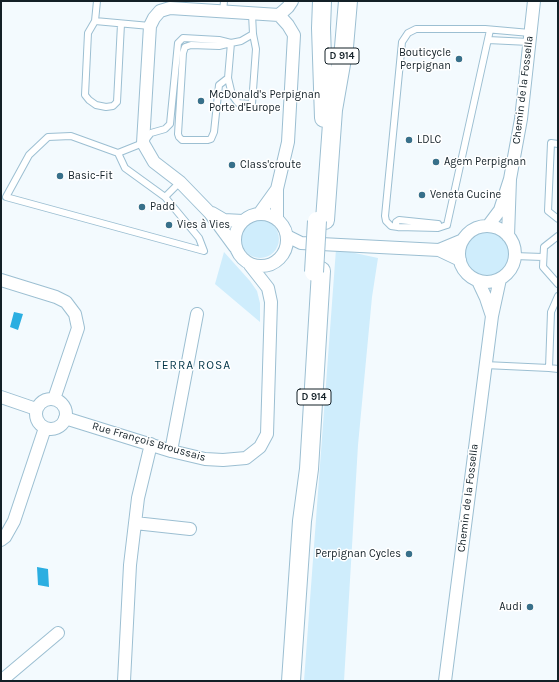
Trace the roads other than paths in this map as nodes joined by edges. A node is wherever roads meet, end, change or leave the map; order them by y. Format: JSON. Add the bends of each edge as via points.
{"nodes":[{"id":1,"x":97,"y":1,"type":"edge"},
{"id":2,"x":292,"y":1,"type":"edge"},
{"id":3,"x":322,"y":1,"type":"edge"},
{"id":4,"x":331,"y":1,"type":"edge"},
{"id":5,"x":340,"y":1,"type":"edge"},
{"id":6,"x":348,"y":1,"type":"edge"},
{"id":7,"x":534,"y":1,"type":"edge"},
{"id":8,"x":223,"y":6,"type":"edge"},
{"id":9,"x":252,"y":14,"type":"junction"},
{"id":10,"x":279,"y":15,"type":"junction"},
{"id":11,"x":95,"y":21,"type":"junction"},
{"id":12,"x":121,"y":24,"type":"junction"},
{"id":13,"x":150,"y":26,"type":"junction"},
{"id":14,"x":490,"y":30,"type":"junction"},
{"id":15,"x":253,"y":34,"type":"junction"},
{"id":16,"x":530,"y":37,"type":"junction"},
{"id":17,"x":488,"y":40,"type":"junction"},
{"id":18,"x":230,"y":43,"type":"junction"},
{"id":19,"x":228,"y":78,"type":"junction"},
{"id":20,"x":329,"y":110,"type":"junction"},
{"id":21,"x":143,"y":143,"type":"junction"},
{"id":22,"x":558,"y":144,"type":"edge"},
{"id":23,"x":118,"y":153,"type":"junction"},
{"id":24,"x":510,"y":179,"type":"junction"},
{"id":25,"x":180,"y":182,"type":"junction"},
{"id":26,"x":277,"y":189,"type":"junction"},
{"id":27,"x":165,"y":197,"type":"junction"},
{"id":28,"x":210,"y":213,"type":"junction"},
{"id":29,"x":259,"y":214,"type":"junction"},
{"id":30,"x":276,"y":219,"type":"junction"},
{"id":31,"x":558,"y":219,"type":"edge"},
{"id":32,"x":243,"y":221,"type":"junction"},
{"id":33,"x":488,"y":226,"type":"junction"},
{"id":34,"x":287,"y":236,"type":"junction"},
{"id":35,"x":508,"y":236,"type":"junction"},
{"id":36,"x":558,"y":236,"type":"edge"},
{"id":37,"x":463,"y":240,"type":"junction"},
{"id":38,"x":301,"y":243,"type":"junction"},
{"id":39,"x":235,"y":247,"type":"junction"},
{"id":40,"x":439,"y":250,"type":"junction"},
{"id":41,"x":285,"y":251,"type":"junction"},
{"id":42,"x":514,"y":256,"type":"junction"},
{"id":43,"x":543,"y":257,"type":"junction"},
{"id":44,"x":460,"y":260,"type":"junction"},
{"id":45,"x":275,"y":263,"type":"junction"},
{"id":46,"x":250,"y":265,"type":"junction"},
{"id":47,"x":500,"y":279,"type":"junction"},
{"id":48,"x":1,"y":280,"type":"edge"},
{"id":49,"x":478,"y":281,"type":"junction"},
{"id":50,"x":558,"y":284,"type":"edge"},
{"id":51,"x":268,"y":288,"type":"junction"},
{"id":52,"x":558,"y":296,"type":"edge"},
{"id":53,"x":197,"y":314,"type":"dead end"},
{"id":54,"x":492,"y":316,"type":"junction"},
{"id":55,"x":485,"y":365,"type":"junction"},
{"id":56,"x":549,"y":368,"type":"junction"},
{"id":57,"x":558,"y":368,"type":"edge"},
{"id":58,"x":1,"y":397,"type":"edge"},
{"id":59,"x":54,"y":399,"type":"junction"},
{"id":60,"x":36,"y":409,"type":"junction"},
{"id":61,"x":65,"y":418,"type":"junction"},
{"id":62,"x":45,"y":428,"type":"junction"},
{"id":63,"x":151,"y":444,"type":"junction"},
{"id":64,"x":172,"y":451,"type":"junction"},
{"id":65,"x":135,"y":523,"type":"junction"},
{"id":66,"x":190,"y":529,"type":"dead end"},
{"id":67,"x":1,"y":540,"type":"edge"},
{"id":68,"x":58,"y":633,"type":"dead end"},
{"id":69,"x":1,"y":681,"type":"edge"},
{"id":70,"x":124,"y":681,"type":"edge"},
{"id":71,"x":291,"y":681,"type":"edge"},
{"id":72,"x":445,"y":681,"type":"edge"}],
"edges":[{"from":1,"to":11,"type":"lane"},
{"from":2,"to":10,"type":"street"},
{"from":3,"to":20,"type":"main road","number":"D 914","via":[[321,28]]},
{"from":4,"to":20,"type":"main road"},
{"from":5,"to":20,"type":"main road"},
{"from":6,"to":20,"type":"main road","number":"D 914","via":[[344,47]]},
{"from":7,"to":16,"type":"street","name":"Chemin de la Fossella"},
{"from":8,"to":9,"type":"street"},
{"from":8,"to":13,"type":"street","via":[[170,8],[160,11]]},
{"from":9,"to":10,"type":"street"},
{"from":9,"to":15,"type":"lane"},
{"from":10,"to":26,"type":"street","via":[[294,35],[288,142]]},
{"from":11,"to":12,"type":"lane"},
{"from":11,"to":12,"type":"lane","via":[[88,33],[85,94],[96,105],[106,107],[117,102]]},
{"from":12,"to":13,"type":"lane"},
{"from":13,"to":21,"type":"street"},
{"from":14,"to":16,"type":"lane"},
{"from":14,"to":17,"type":"lane"},
{"from":14,"to":17,"type":"lane","via":[[416,29],[408,33],[402,42],[385,216],[391,226],[398,227],[396,222],[399,220],[447,225]]},
{"from":15,"to":18,"type":"lane","via":[[241,41]]},
{"from":15,"to":19,"type":"lane","via":[[256,49],[252,104],[238,103],[232,95]]},
{"from":16,"to":17,"type":"lane"},
{"from":16,"to":24,"type":"street","name":"Chemin de la Fossella","via":[[521,120]]},
{"from":18,"to":19,"type":"lane"},
{"from":18,"to":19,"type":"lane","via":[[219,46],[185,47],[178,134],[182,140],[212,138],[219,85]]},
{"from":18,"to":21,"type":"lane","via":[[183,38],[178,43],[170,124],[165,129],[152,133]]},
{"from":20,"to":71,"type":"main road","number":"D 914","via":[[317,272],[309,469],[302,521]]},
{"from":21,"to":23,"type":"lane"},
{"from":21,"to":25,"type":"street","via":[[154,162]]},
{"from":22,"to":31,"type":"lane","via":[[551,143],[548,211]]},
{"from":23,"to":27,"type":"lane","via":[[125,168]]},
{"from":23,"to":27,"type":"lane","via":[[71,136],[48,137],[29,154],[6,197],[204,251],[199,238]]},
{"from":24,"to":33,"type":"street","name":"Chemin de la Fossella","via":[[500,210]]},
{"from":24,"to":35,"type":"street","name":"Chemin de la Fossella"},
{"from":25,"to":27,"type":"lane"},
{"from":25,"to":28,"type":"street"},
{"from":26,"to":29,"type":"street"},
{"from":26,"to":30,"type":"street"},
{"from":28,"to":32,"type":"street","via":[[224,220]]},
{"from":28,"to":39,"type":"street"},
{"from":29,"to":30,"type":"street"},
{"from":29,"to":32,"type":"street"},
{"from":30,"to":34,"type":"street","via":[[282,224]]},
{"from":32,"to":39,"type":"street","via":[[238,226]]},
{"from":33,"to":35,"type":"street"},
{"from":33,"to":37,"type":"street","via":[[473,230]]},
{"from":34,"to":38,"type":"street"},
{"from":34,"to":41,"type":"street"},
{"from":35,"to":42,"type":"street","via":[[515,251]]},
{"from":36,"to":43,"type":"lane","via":[[544,246]]},
{"from":37,"to":40,"type":"street"},
{"from":37,"to":44,"type":"street","via":[[460,246]]},
{"from":38,"to":40,"type":"street"},
{"from":38,"to":41,"type":"street"},
{"from":39,"to":46,"type":"street"},
{"from":40,"to":44,"type":"street"},
{"from":41,"to":45,"type":"street"},
{"from":42,"to":43,"type":"lane"},
{"from":42,"to":47,"type":"street","via":[[512,267]]},
{"from":43,"to":50,"type":"lane","via":[[543,267]]},
{"from":44,"to":49,"type":"street","via":[[463,269]]},
{"from":45,"to":46,"type":"street","via":[[259,267]]},
{"from":45,"to":51,"type":"street","name":"Rue François Broussais"},
{"from":46,"to":51,"type":"street","name":"Rue François Broussais"},
{"from":47,"to":49,"type":"street"},
{"from":47,"to":54,"type":"street","name":"Chemin de la Fossella"},
{"from":48,"to":59,"type":"street","via":[[56,296],[66,302],[75,314],[78,328]]},
{"from":49,"to":54,"type":"street","name":"Chemin de la Fossella"},
{"from":51,"to":64,"type":"street","name":"Rue François Broussais","via":[[271,302],[267,434],[260,447],[246,458],[223,460],[205,459]]},
{"from":52,"to":56,"type":"lane","via":[[551,312]]},
{"from":53,"to":64,"type":"street"},
{"from":54,"to":55,"type":"street","name":"Chemin de la Fossella"},
{"from":55,"to":56,"type":"lane"},
{"from":55,"to":72,"type":"street","name":"Chemin de la Fossella"},
{"from":56,"to":57,"type":"lane"},
{"from":58,"to":60,"type":"street"},
{"from":59,"to":60,"type":"street","via":[[45,399]]},
{"from":59,"to":61,"type":"street","via":[[65,408]]},
{"from":60,"to":62,"type":"street","via":[[36,418]]},
{"from":61,"to":62,"type":"street","via":[[55,428]]},
{"from":61,"to":63,"type":"street","name":"Rue François Broussais"},
{"from":62,"to":67,"type":"street","via":[[14,521]]},
{"from":63,"to":64,"type":"street","name":"Rue François Broussais"},
{"from":63,"to":65,"type":"street","via":[[138,498]]},
{"from":65,"to":66,"type":"street"},
{"from":65,"to":70,"type":"street","via":[[130,565]]},
{"from":68,"to":69,"type":"street"}]}
